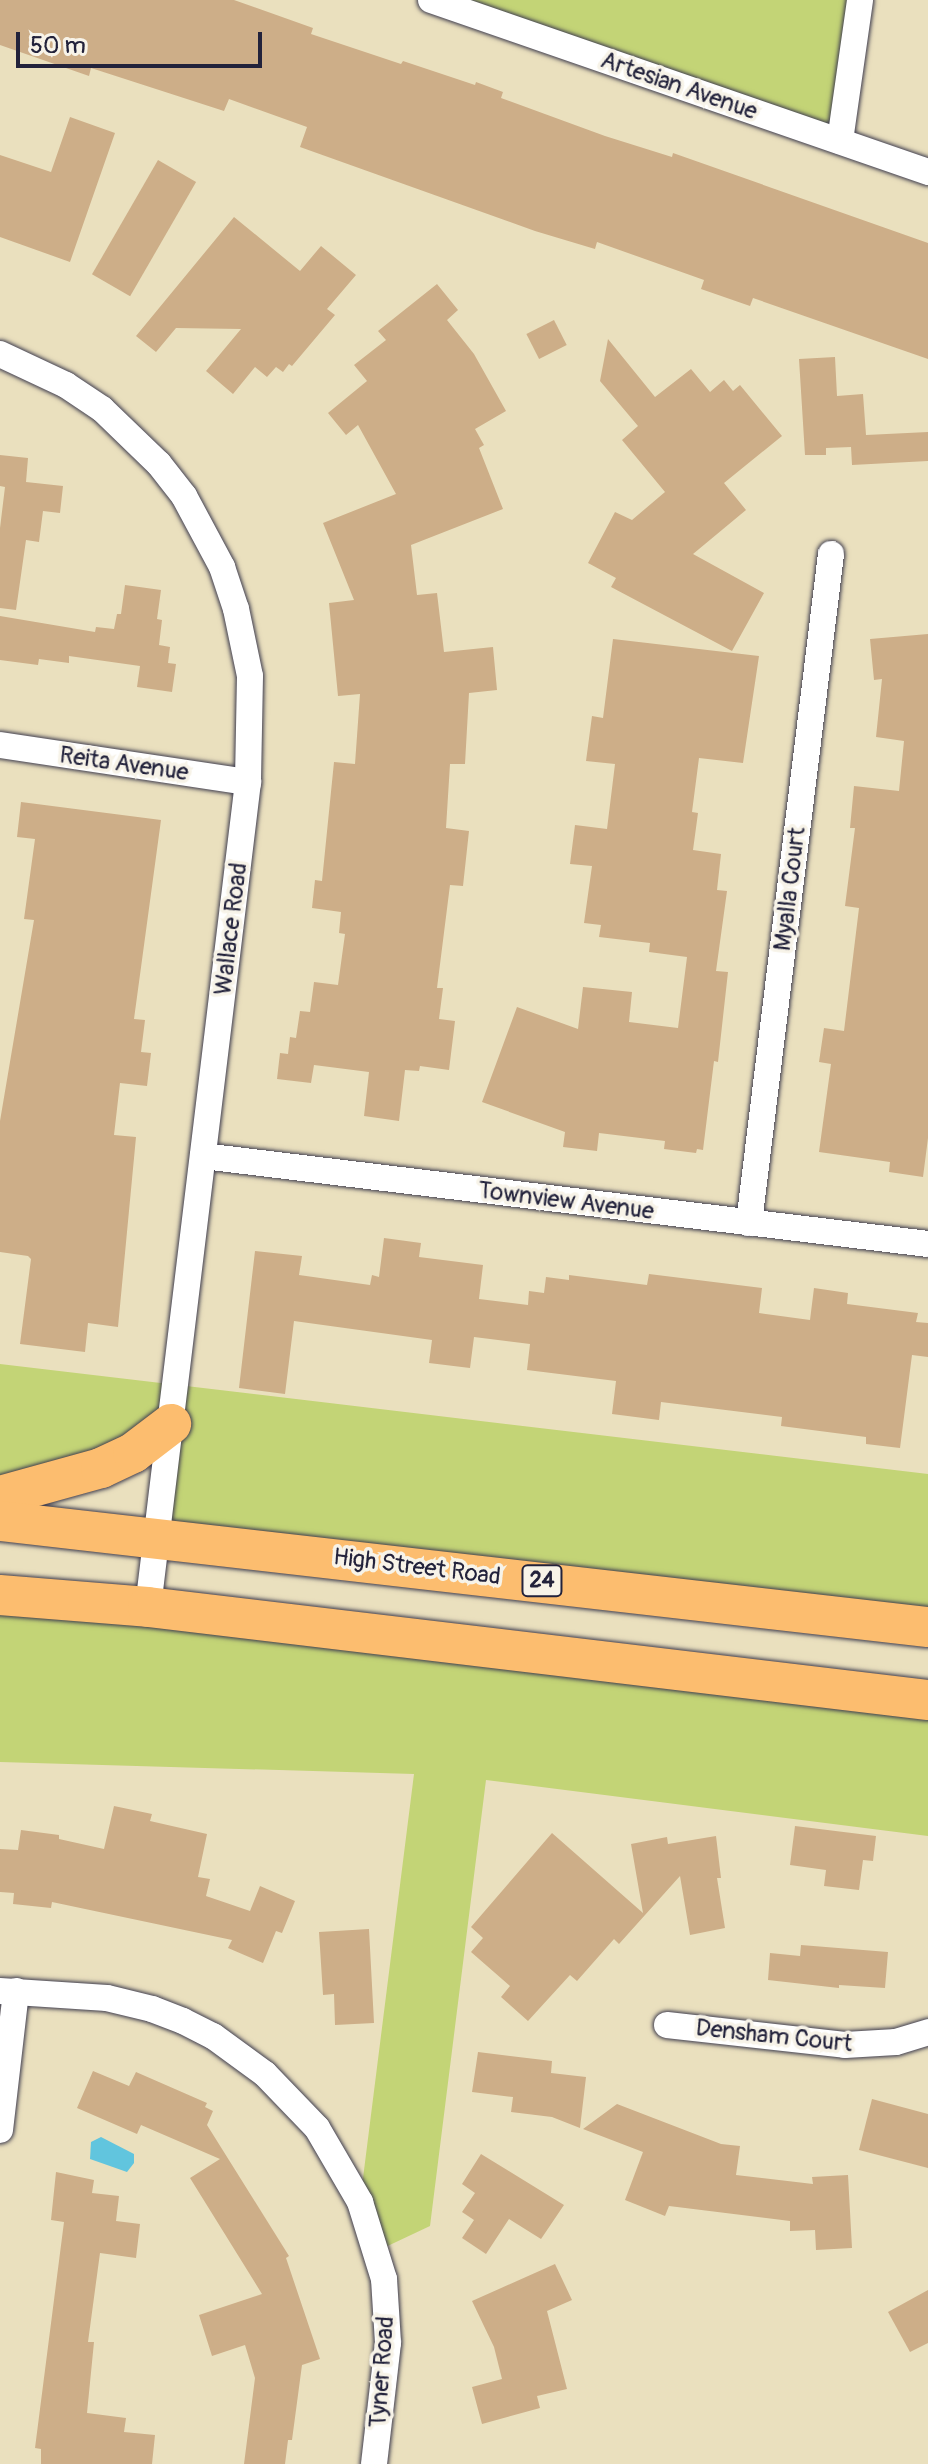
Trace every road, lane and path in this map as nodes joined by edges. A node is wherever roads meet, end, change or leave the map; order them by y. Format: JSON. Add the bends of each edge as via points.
{"nodes":[{"id":1,"x":431,"y":0,"type":"edge"},
{"id":2,"x":860,"y":0,"type":"edge"},
{"id":3,"x":840,"y":141,"type":"junction"},
{"id":4,"x":928,"y":172,"type":"edge"},
{"id":5,"x":0,"y":354,"type":"edge"},
{"id":6,"x":831,"y":554,"type":"dead end"},
{"id":7,"x":0,"y":745,"type":"edge"},
{"id":8,"x":248,"y":782,"type":"junction"},
{"id":9,"x":203,"y":1156,"type":"junction"},
{"id":10,"x":749,"y":1223,"type":"junction"},
{"id":11,"x":928,"y":1244,"type":"edge"},
{"id":12,"x":171,"y":1424,"type":"junction"},
{"id":13,"x":0,"y":1496,"type":"edge"},
{"id":14,"x":0,"y":1521,"type":"edge"},
{"id":15,"x":157,"y":1536,"type":"junction"},
{"id":16,"x":0,"y":1595,"type":"edge"},
{"id":17,"x":148,"y":1607,"type":"junction"},
{"id":18,"x":928,"y":1627,"type":"edge"},
{"id":19,"x":928,"y":1700,"type":"edge"},
{"id":20,"x":8,"y":1991,"type":"edge"},
{"id":21,"x":667,"y":2025,"type":"dead end"},
{"id":22,"x":928,"y":2032,"type":"edge"},
{"id":23,"x":0,"y":2130,"type":"edge"},
{"id":24,"x":374,"y":2464,"type":"edge"}],
"edges":[{"from":1,"to":3,"type":"street","name":"Artesian Avenue"},
{"from":2,"to":3,"type":"street"},
{"from":3,"to":4,"type":"street","name":"Artesian Avenue"},
{"from":5,"to":8,"type":"street","name":"Wallace Road","via":[[66,385],[102,409],[184,496],[222,567],[245,643],[252,709]]},
{"from":6,"to":10,"type":"street","name":"Myalla Court"},
{"from":7,"to":8,"type":"street","name":"Reita Avenue"},
{"from":8,"to":9,"type":"street","name":"Wallace Road"},
{"from":9,"to":10,"type":"street","name":"Townview Avenue"},
{"from":9,"to":12,"type":"street","name":"Wallace Road"},
{"from":10,"to":11,"type":"street","name":"Townview Avenue"},
{"from":12,"to":13,"type":"main road","via":[[133,1453],[101,1468]]},
{"from":12,"to":15,"type":"street","name":"Wallace Road"},
{"from":14,"to":15,"type":"main road","name":"High Street Road","number":"24"},
{"from":15,"to":17,"type":"street","name":"Wallace Road"},
{"from":15,"to":18,"type":"main road","name":"High Street Road","number":"24"},
{"from":16,"to":17,"type":"main road"},
{"from":17,"to":19,"type":"main road"},
{"from":20,"to":23,"type":"street"},
{"from":20,"to":24,"type":"street","name":"Tyner Road","via":[[107,1998],[183,2021],[265,2074],[317,2128],[360,2202],[384,2279],[388,2343]]},
{"from":21,"to":22,"type":"street","name":"Densham Court","via":[[822,2044],[872,2045]]}]}
